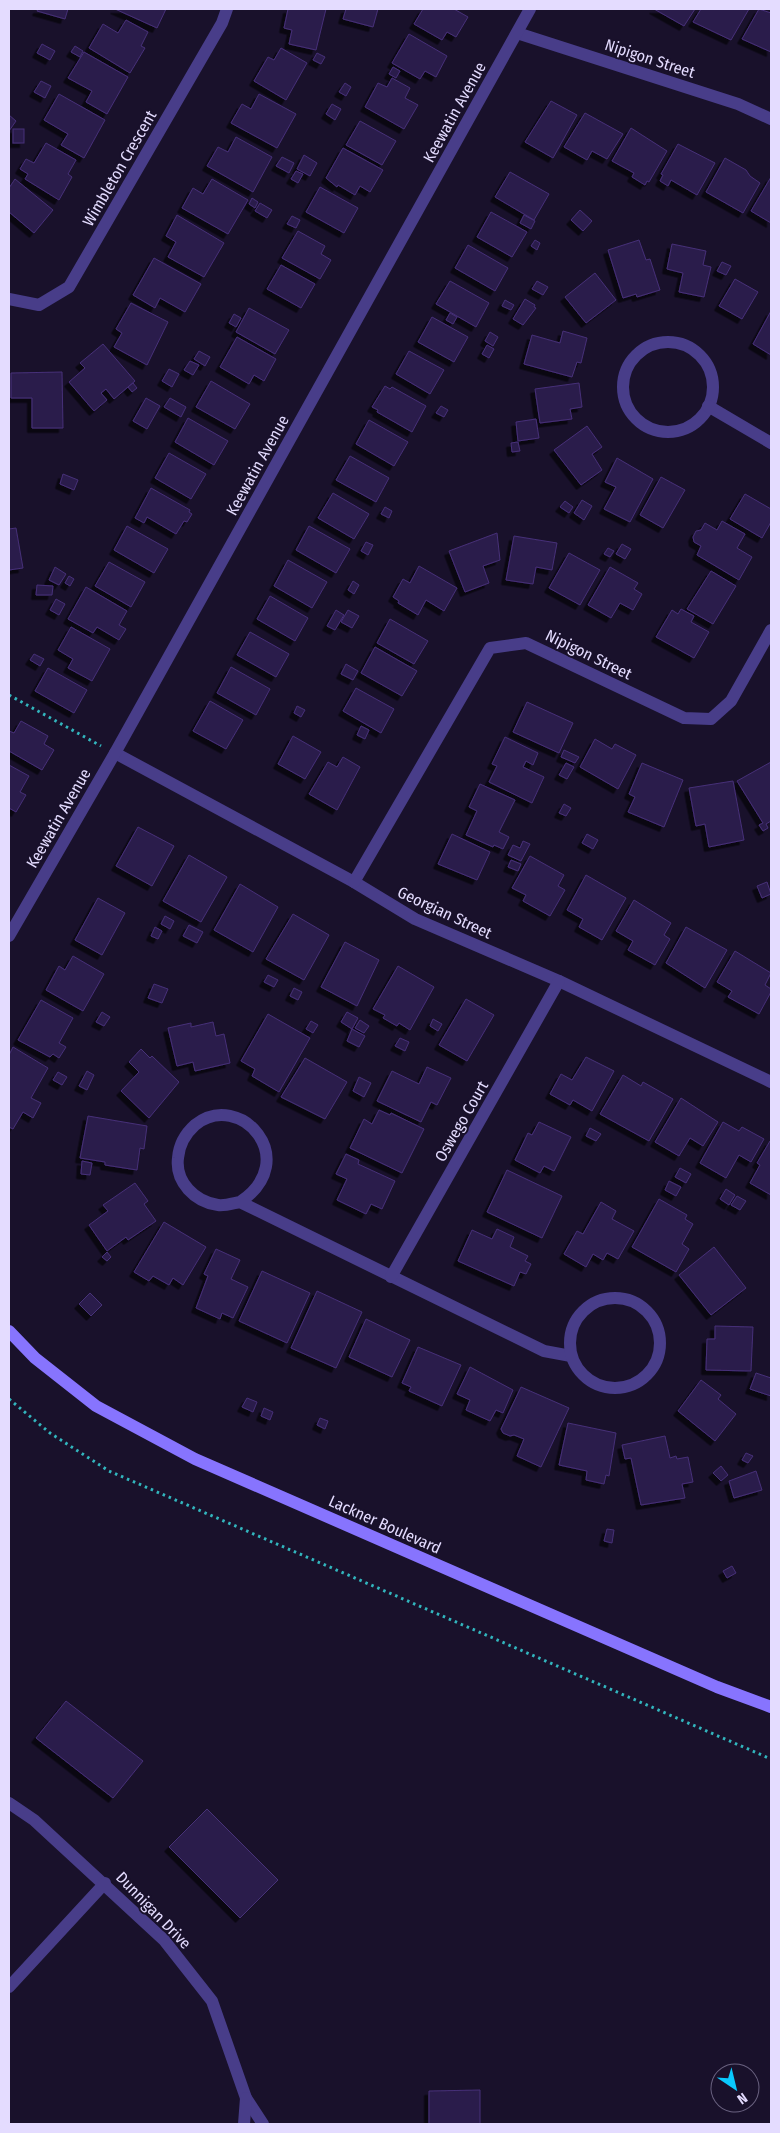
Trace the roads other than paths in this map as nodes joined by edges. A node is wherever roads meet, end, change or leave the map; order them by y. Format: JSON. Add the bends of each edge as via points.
{"nodes":[{"id":1,"x":227,"y":9,"type":"edge"},
{"id":2,"x":530,"y":9,"type":"edge"},
{"id":3,"x":517,"y":33,"type":"junction"},
{"id":4,"x":771,"y":119,"type":"edge"},
{"id":5,"x":9,"y":299,"type":"edge"},
{"id":6,"x":708,"y":406,"type":"junction"},
{"id":7,"x":771,"y":443,"type":"edge"},
{"id":8,"x":771,"y":630,"type":"edge"},
{"id":9,"x":114,"y":754,"type":"junction"},
{"id":10,"x":354,"y":882,"type":"junction"},
{"id":11,"x":9,"y":936,"type":"edge"},
{"id":12,"x":559,"y":981,"type":"junction"},
{"id":13,"x":771,"y":1082,"type":"edge"},
{"id":14,"x":240,"y":1202,"type":"junction"},
{"id":15,"x":391,"y":1277,"type":"junction"},
{"id":16,"x":9,"y":1331,"type":"edge"},
{"id":17,"x":571,"y":1356,"type":"junction"},
{"id":18,"x":771,"y":1708,"type":"edge"},
{"id":19,"x":9,"y":1804,"type":"edge"},
{"id":20,"x":105,"y":1882,"type":"junction"},
{"id":21,"x":9,"y":1987,"type":"edge"},
{"id":22,"x":246,"y":2098,"type":"junction"},
{"id":23,"x":244,"y":2124,"type":"edge"},
{"id":24,"x":263,"y":2124,"type":"edge"}],
"edges":[{"from":1,"to":5,"type":"street","name":"Wimbleton Crescent","via":[[222,23],[69,287],[39,304]]},
{"from":2,"to":3,"type":"street","name":"Keewatin Avenue"},
{"from":3,"to":4,"type":"street","name":"Nipigon Street","via":[[738,104]]},
{"from":3,"to":9,"type":"street","name":"Keewatin Avenue"},
{"from":6,"to":6,"type":"street","via":[[713,391],[711,376],[696,352],[682,344],[660,343],[645,348],[633,358],[625,372],[625,402],[633,416],[645,426],[666,432],[682,430],[695,422]]},
{"from":6,"to":7,"type":"street"},
{"from":8,"to":10,"type":"street","name":"Nipigon Street","via":[[731,701],[711,719],[684,718],[526,643],[490,648]]},
{"from":9,"to":10,"type":"street","name":"Georgian Street"},
{"from":9,"to":11,"type":"street","name":"Keewatin Avenue"},
{"from":10,"to":12,"type":"street","name":"Georgian Street","via":[[415,919]]},
{"from":12,"to":13,"type":"street","name":"Georgian Street"},
{"from":12,"to":15,"type":"street","name":"Oswego Court"},
{"from":14,"to":14,"type":"street","via":[[254,1193],[263,1180],[267,1159],[262,1138],[246,1122],[231,1116],[201,1121],[180,1143],[179,1174],[191,1194],[205,1202],[220,1206]]},
{"from":14,"to":15,"type":"street"},
{"from":15,"to":17,"type":"street","via":[[544,1351]]},
{"from":16,"to":18,"type":"main road","name":"Lackner Boulevard","via":[[35,1358],[96,1406],[195,1459]]},
{"from":17,"to":17,"type":"street","via":[[590,1381],[619,1388],[634,1384],[650,1371],[658,1358],[660,1340],[656,1324],[638,1303],[604,1298],[586,1308],[575,1320],[570,1335]]},
{"from":19,"to":20,"type":"street","name":"Dunnigan Drive","via":[[34,1820]]},
{"from":20,"to":21,"type":"street"},
{"from":20,"to":22,"type":"street","name":"Dunnigan Drive","via":[[164,1940],[212,2001]]},
{"from":22,"to":23,"type":"street","name":"Dunnigan Drive"},
{"from":22,"to":24,"type":"street","name":"Dunnigan Drive"}]}
